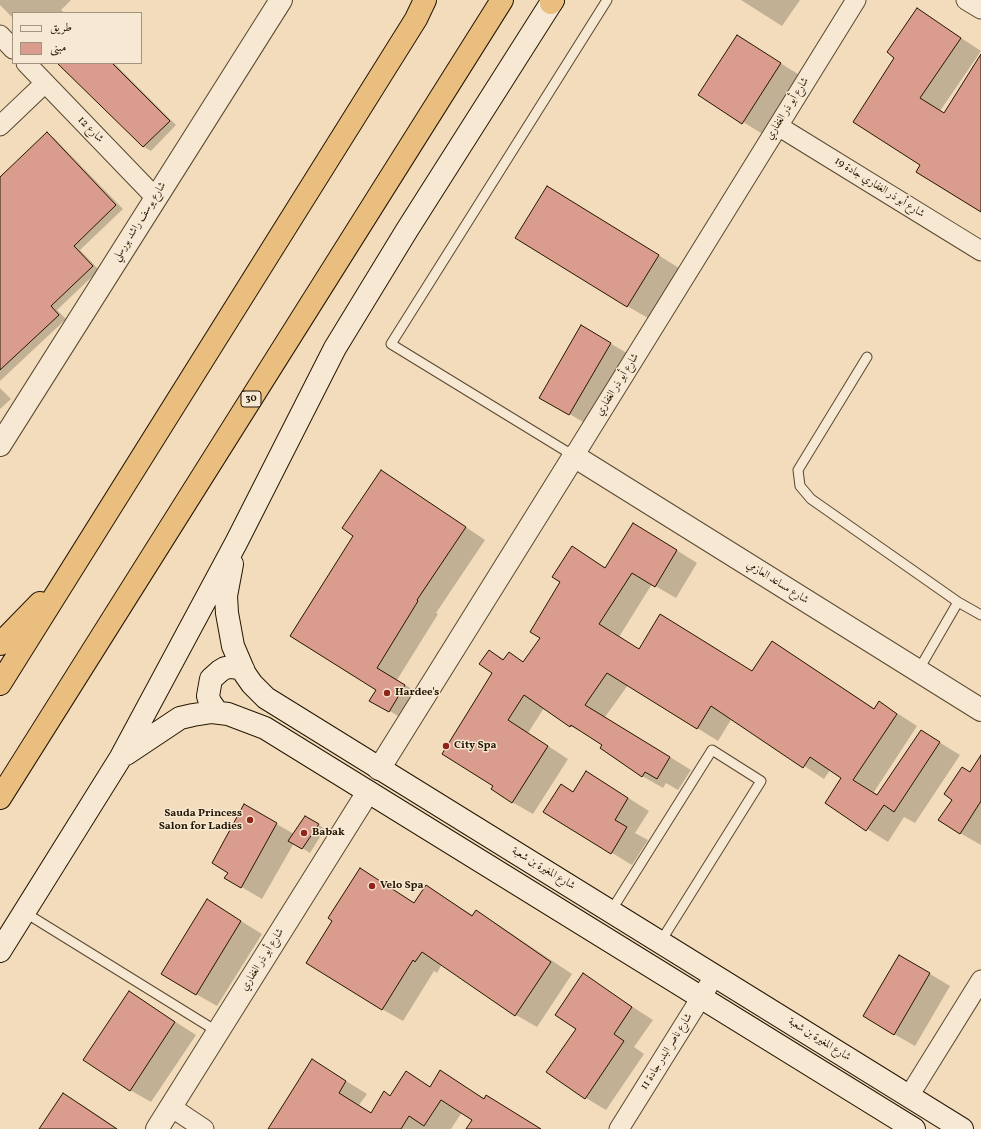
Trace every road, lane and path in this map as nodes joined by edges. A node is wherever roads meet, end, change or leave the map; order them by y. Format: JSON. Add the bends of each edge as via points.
{"nodes":[{"id":1,"x":281,"y":0,"type":"edge"},
{"id":2,"x":502,"y":0,"type":"edge"},
{"id":3,"x":607,"y":0,"type":"edge"},
{"id":4,"x":856,"y":0,"type":"edge"},
{"id":5,"x":966,"y":0,"type":"edge"},
{"id":6,"x":552,"y":1,"type":"edge"},
{"id":7,"x":423,"y":6,"type":"edge"},
{"id":8,"x":981,"y":9,"type":"edge"},
{"id":9,"x":0,"y":35,"type":"edge"},
{"id":10,"x":12,"y":48,"type":"edge"},
{"id":11,"x":27,"y":64,"type":"edge"},
{"id":12,"x":45,"y":83,"type":"junction"},
{"id":13,"x":0,"y":126,"type":"edge"},
{"id":14,"x":778,"y":126,"type":"junction"},
{"id":15,"x":155,"y":197,"type":"junction"},
{"id":16,"x":981,"y":251,"type":"edge"},
{"id":17,"x":867,"y":357,"type":"dead end"},
{"id":18,"x":0,"y":445,"type":"edge"},
{"id":19,"x":574,"y":456,"type":"junction"},
{"id":20,"x":236,"y":543,"type":"junction"},
{"id":21,"x":72,"y":569,"type":"junction"},
{"id":22,"x":958,"y":602,"type":"junction"},
{"id":23,"x":981,"y":615,"type":"edge"},
{"id":24,"x":0,"y":644,"type":"edge"},
{"id":25,"x":243,"y":670,"type":"junction"},
{"id":26,"x":918,"y":671,"type":"junction"},
{"id":27,"x":0,"y":684,"type":"edge"},
{"id":28,"x":981,"y":710,"type":"edge"},
{"id":29,"x":217,"y":712,"type":"junction"},
{"id":30,"x":121,"y":758,"type":"junction"},
{"id":31,"x":379,"y":769,"type":"junction"},
{"id":32,"x":368,"y":792,"type":"junction"},
{"id":33,"x":0,"y":798,"type":"edge"},
{"id":34,"x":611,"y":911,"type":"junction"},
{"id":35,"x":24,"y":912,"type":"junction"},
{"id":36,"x":661,"y":941,"type":"junction"},
{"id":37,"x":0,"y":951,"type":"edge"},
{"id":38,"x":715,"y":975,"type":"junction"},
{"id":39,"x":981,"y":980,"type":"edge"},
{"id":40,"x":702,"y":997,"type":"junction"},
{"id":41,"x":218,"y":1032,"type":"junction"},
{"id":42,"x":909,"y":1096,"type":"junction"},
{"id":43,"x":171,"y":1107,"type":"junction"},
{"id":44,"x":158,"y":1129,"type":"edge"},
{"id":45,"x":204,"y":1129,"type":"edge"},
{"id":46,"x":619,"y":1129,"type":"edge"},
{"id":47,"x":914,"y":1129,"type":"edge"},
{"id":48,"x":962,"y":1129,"type":"edge"}],
"edges":[{"from":1,"to":15,"type":"main road","name":"شارع يوسف راشد بورسلي"},
{"from":2,"to":33,"type":"highway","number":"30"},
{"from":3,"to":19,"type":"lane","via":[[391,344]]},
{"from":4,"to":14,"type":"street","name":"شارع أبو ذر الغفاري"},
{"from":5,"to":8,"type":"street"},
{"from":6,"to":20,"type":"main road","via":[[336,348]]},
{"from":7,"to":21,"type":"highway"},
{"from":9,"to":10,"type":"street"},
{"from":11,"to":12,"type":"street","name":"شارع 12"},
{"from":12,"to":13,"type":"street"},
{"from":12,"to":15,"type":"street","name":"شارع 12"},
{"from":14,"to":16,"type":"street","name":"شارع أبو ذر الغفاري جادة 19"},
{"from":14,"to":19,"type":"street","name":"شارع أبو ذر الغفاري"},
{"from":15,"to":18,"type":"main road","name":"شارع يوسف راشد بورسلي"},
{"from":17,"to":22,"type":"lane","via":[[798,470],[800,486],[811,499]]},
{"from":19,"to":26,"type":"main road","name":"شارع مساعد العازمي"},
{"from":19,"to":31,"type":"main road","name":"شارع أبو ذر الغفاري"},
{"from":20,"to":25,"type":"main road","name":"شارع المغيرة بن شعبة","via":[[226,596],[233,646]]},
{"from":20,"to":30,"type":"main road"},
{"from":21,"to":24,"type":"highway"},
{"from":21,"to":27,"type":"highway"},
{"from":22,"to":23,"type":"lane"},
{"from":22,"to":26,"type":"lane"},
{"from":25,"to":29,"type":"main road","via":[[225,668],[211,679],[208,696]]},
{"from":25,"to":31,"type":"main road","name":"شارع المغيرة بن شعبة","via":[[266,698]]},
{"from":26,"to":28,"type":"main road","name":"شارع مساعد العازمي"},
{"from":29,"to":30,"type":"main road","via":[[180,718]]},
{"from":29,"to":32,"type":"main road","via":[[265,728]]},
{"from":30,"to":35,"type":"main road"},
{"from":31,"to":34,"type":"main road","name":"شارع المغيرة بن شعبة"},
{"from":32,"to":40,"type":"main road"},
{"from":32,"to":41,"type":"main road","name":"شارع أبو ذر الغفاري"},
{"from":34,"to":36,"type":"main road","name":"شارع المغيرة بن شعبة"},
{"from":34,"to":36,"type":"lane","via":[[712,750],[761,781]]},
{"from":35,"to":37,"type":"main road"},
{"from":35,"to":41,"type":"lane"},
{"from":36,"to":38,"type":"main road","name":"شارع المغيرة بن شعبة"},
{"from":38,"to":40,"type":"street","name":"شارع ناصر البدر جادة 11"},
{"from":38,"to":42,"type":"main road","name":"شارع المغيرة بن شعبة"},
{"from":39,"to":42,"type":"street"},
{"from":40,"to":46,"type":"street","name":"شارع ناصر البدر جادة 11"},
{"from":40,"to":47,"type":"main road"},
{"from":41,"to":43,"type":"main road","name":"شارع أبو ذر الغفاري"},
{"from":42,"to":48,"type":"main road","name":"شارع المغيرة بن شعبة"},
{"from":43,"to":44,"type":"main road","name":"شارع أبو ذر الغفاري"},
{"from":43,"to":45,"type":"street"}]}
